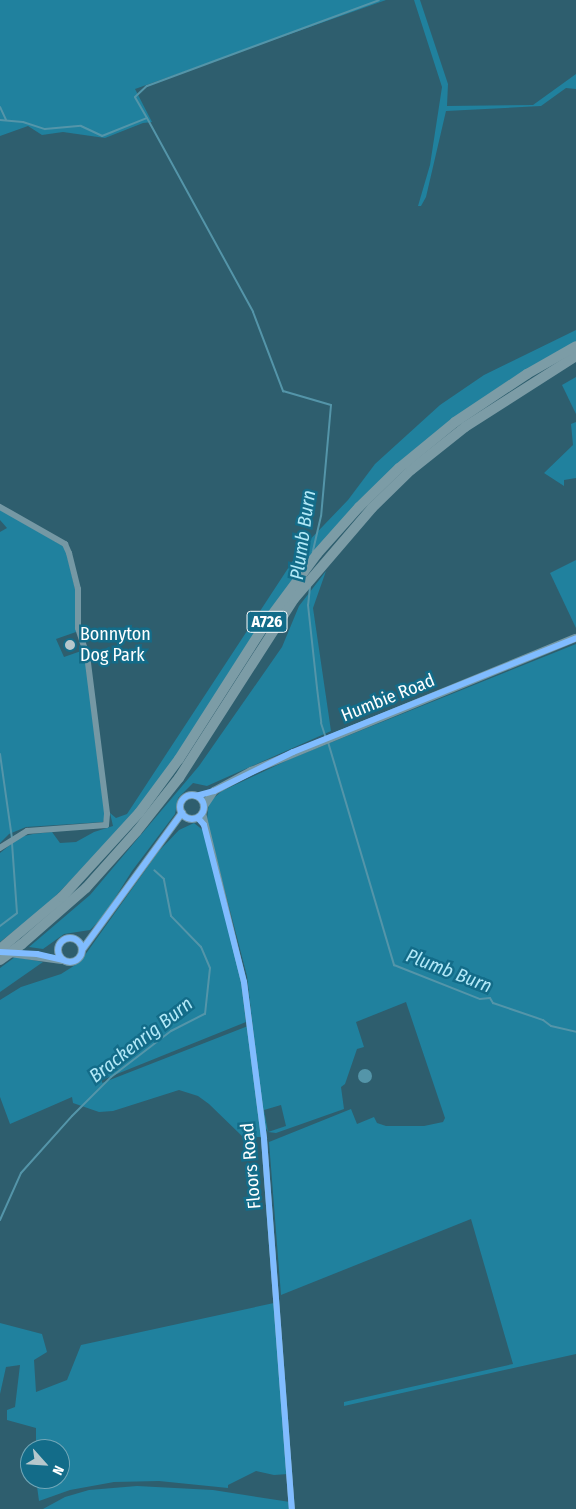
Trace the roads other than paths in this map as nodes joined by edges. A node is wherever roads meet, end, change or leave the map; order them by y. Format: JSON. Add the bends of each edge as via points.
{"nodes":[{"id":1,"x":576,"y":346,"type":"edge"},
{"id":2,"x":576,"y":356,"type":"edge"},
{"id":3,"x":0,"y":506,"type":"edge"},
{"id":4,"x":576,"y":638,"type":"edge"},
{"id":5,"x":214,"y":791,"type":"junction"},
{"id":6,"x":196,"y":796,"type":"junction"},
{"id":7,"x":182,"y":814,"type":"junction"},
{"id":8,"x":199,"y":814,"type":"junction"},
{"id":9,"x":174,"y":827,"type":"junction"},
{"id":10,"x":0,"y":848,"type":"edge"},
{"id":11,"x":96,"y":932,"type":"junction"},
{"id":12,"x":74,"y":938,"type":"junction"},
{"id":13,"x":60,"y":942,"type":"junction"},
{"id":14,"x":2,"y":949,"type":"edge"},
{"id":15,"x":82,"y":950,"type":"junction"},
{"id":16,"x":37,"y":954,"type":"junction"},
{"id":17,"x":0,"y":960,"type":"edge"},
{"id":18,"x":62,"y":960,"type":"junction"},
{"id":19,"x":292,"y":1509,"type":"edge"}],
"edges":[{"from":1,"to":14,"type":"highway","number":"A726","via":[[455,422],[399,468],[359,507],[317,554],[266,622],[180,759],[139,813],[62,897]]},
{"from":2,"to":17,"type":"highway","number":"A726","bridge":true,"via":[[465,427],[411,470],[372,508],[294,599],[179,778],[148,818],[98,875]]},
{"from":3,"to":10,"type":"street","via":[[65,544],[69,553],[78,589],[78,628],[88,665],[105,791],[106,825],[27,831]]},
{"from":4,"to":5,"type":"street","name":"Humbie Road","via":[[293,752]]},
{"from":5,"to":6,"type":"street","name":"Humbie Road"},
{"from":5,"to":8,"type":"street"},
{"from":6,"to":7,"type":"street","via":[[188,796],[182,802]]},
{"from":6,"to":8,"type":"street"},
{"from":7,"to":8,"type":"street"},
{"from":7,"to":9,"type":"street"},
{"from":8,"to":9,"type":"street"},
{"from":8,"to":19,"type":"street","name":"Floors Road","via":[[246,990],[264,1139]]},
{"from":9,"to":11,"type":"street"},
{"from":11,"to":12,"type":"street"},
{"from":11,"to":15,"type":"street"},
{"from":12,"to":13,"type":"street"},
{"from":12,"to":15,"type":"street"},
{"from":13,"to":16,"type":"street","via":[[50,951]]},
{"from":13,"to":18,"type":"street","via":[[58,952]]},
{"from":14,"to":16,"type":"street"},
{"from":15,"to":18,"type":"street","via":[[75,961]]},
{"from":16,"to":18,"type":"street"}]}
